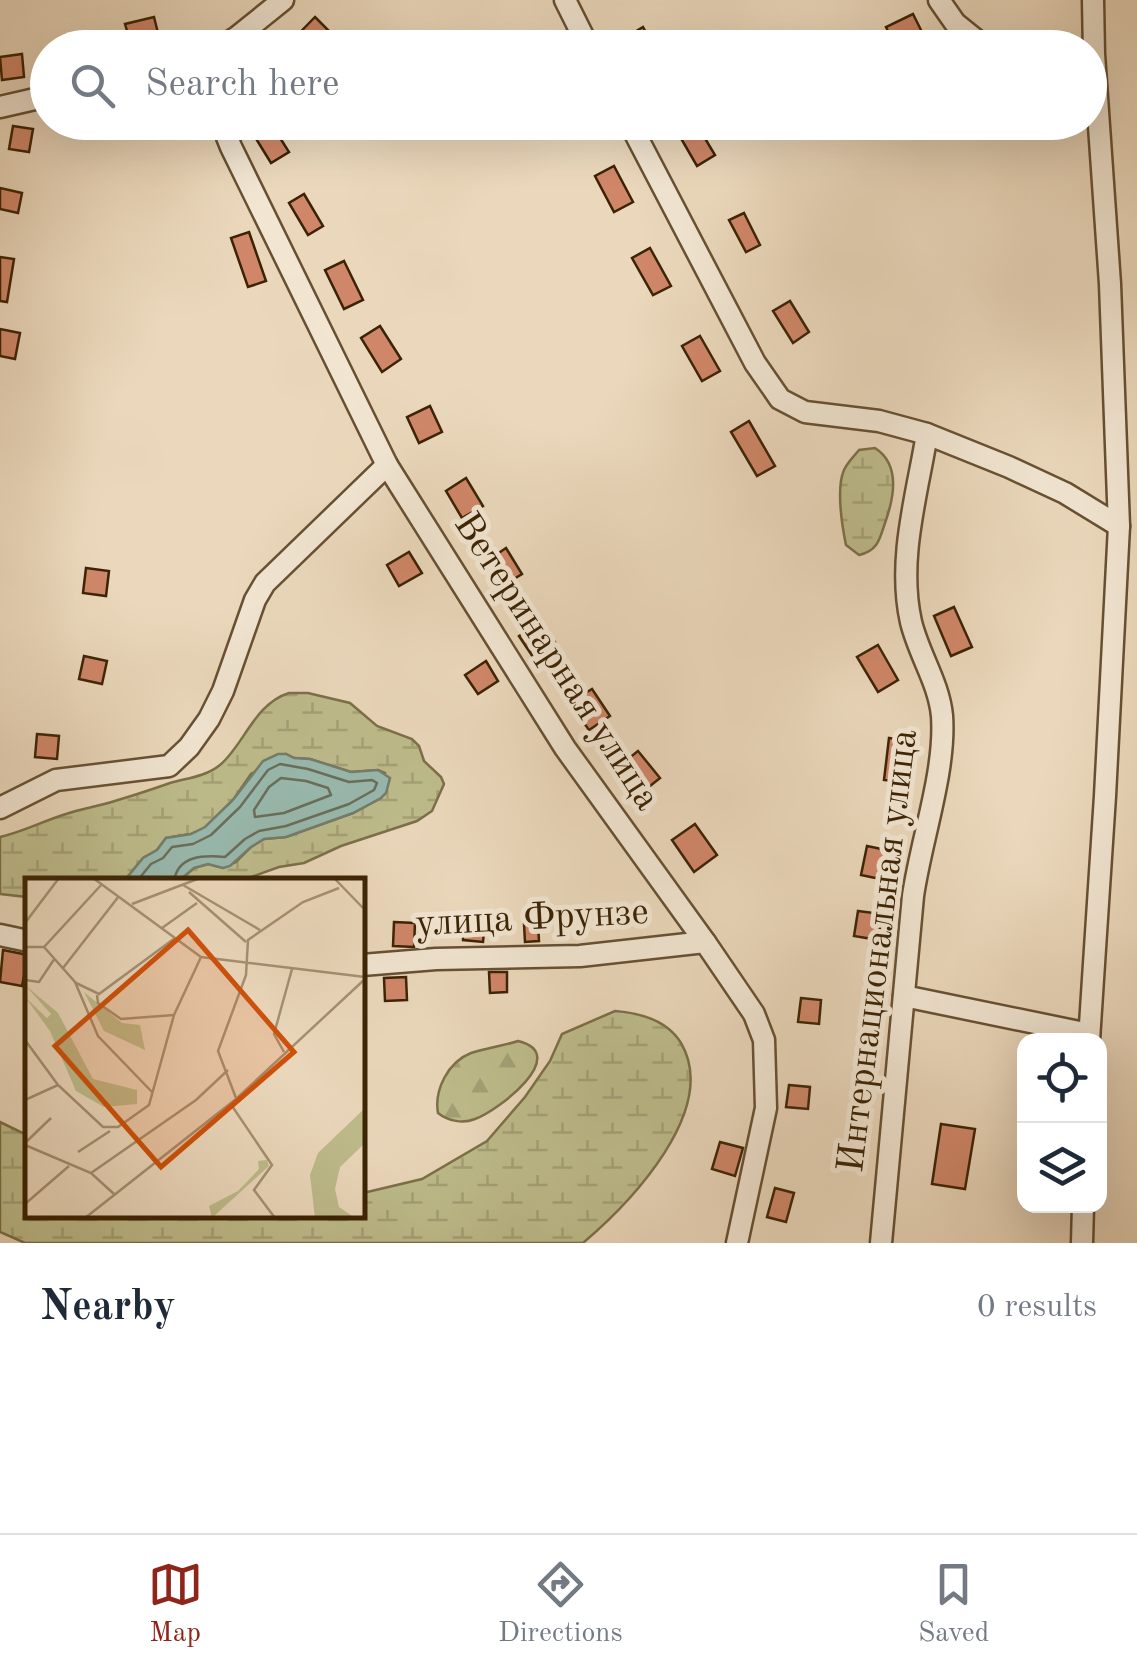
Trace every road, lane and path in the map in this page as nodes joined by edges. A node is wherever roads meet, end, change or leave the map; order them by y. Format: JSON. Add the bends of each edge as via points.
{"nodes":[{"id":1,"x":283,"y":0,"type":"edge"},
{"id":2,"x":565,"y":0,"type":"edge"},
{"id":3,"x":938,"y":0,"type":"edge"},
{"id":4,"x":1093,"y":0,"type":"edge"},
{"id":5,"x":246,"y":30,"type":"edge"},
{"id":6,"x":580,"y":30,"type":"edge"},
{"id":7,"x":964,"y":30,"type":"edge"},
{"id":8,"x":1092,"y":30,"type":"edge"},
{"id":9,"x":30,"y":100,"type":"edge"},
{"id":10,"x":0,"y":107,"type":"edge"},
{"id":11,"x":228,"y":140,"type":"edge"},
{"id":12,"x":637,"y":140,"type":"edge"},
{"id":13,"x":1099,"y":140,"type":"edge"},
{"id":14,"x":927,"y":434,"type":"junction"},
{"id":15,"x":386,"y":465,"type":"junction"},
{"id":16,"x":1118,"y":526,"type":"junction"},
{"id":17,"x":1127,"y":576,"type":"edge"},
{"id":18,"x":0,"y":808,"type":"edge"},
{"id":19,"x":0,"y":935,"type":"edge"},
{"id":20,"x":25,"y":940,"type":"edge"},
{"id":21,"x":705,"y":942,"type":"junction"},
{"id":22,"x":365,"y":965,"type":"edge"},
{"id":23,"x":904,"y":996,"type":"junction"},
{"id":24,"x":1071,"y":1033,"type":"edge"},
{"id":25,"x":1089,"y":1033,"type":"edge"},
{"id":26,"x":1083,"y":1213,"type":"edge"},
{"id":27,"x":737,"y":1243,"type":"edge"},
{"id":28,"x":881,"y":1243,"type":"edge"},
{"id":29,"x":1082,"y":1243,"type":"edge"}],
"edges":[{"from":1,"to":5,"type":"street"},
{"from":2,"to":6,"type":"street"},
{"from":3,"to":7,"type":"street"},
{"from":4,"to":8,"type":"street"},
{"from":9,"to":10,"type":"street"},
{"from":11,"to":15,"type":"street","name":"Ветеринарная улица"},
{"from":12,"to":14,"type":"street","via":[[780,398],[804,412]]},
{"from":13,"to":16,"type":"street"},
{"from":14,"to":16,"type":"street","via":[[1064,494]]},
{"from":14,"to":23,"type":"street","name":"Интернациональная улица","via":[[907,544],[907,599],[942,713],[942,740],[913,896]]},
{"from":15,"to":18,"type":"street","via":[[265,583],[224,691],[170,766],[56,780]]},
{"from":15,"to":21,"type":"street","name":"Ветеринарная улица","via":[[565,748]]},
{"from":16,"to":17,"type":"street"},
{"from":17,"to":25,"type":"street"},
{"from":19,"to":20,"type":"street"},
{"from":21,"to":22,"type":"street","name":"улица Фрунзе","via":[[580,956]]},
{"from":21,"to":27,"type":"street","name":"Ветеринарная улица","via":[[764,1040],[766,1108]]},
{"from":23,"to":24,"type":"street"},
{"from":23,"to":28,"type":"street","name":"Интернациональная улица"},
{"from":26,"to":29,"type":"street"}]}
